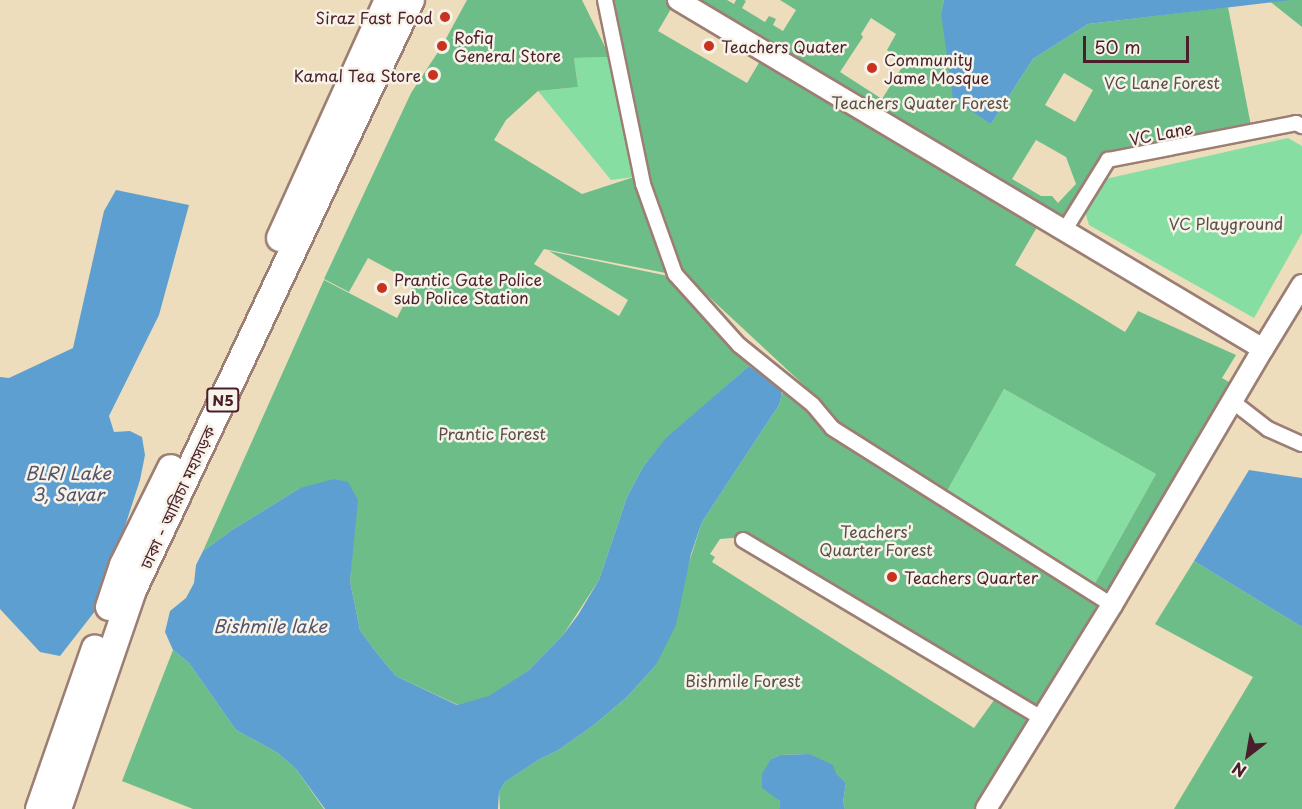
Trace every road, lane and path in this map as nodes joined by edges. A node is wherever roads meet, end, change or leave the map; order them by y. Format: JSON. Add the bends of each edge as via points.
{"nodes":[{"id":1,"x":388,"y":0,"type":"edge"},
{"id":2,"x":411,"y":0,"type":"edge"},
{"id":3,"x":605,"y":0,"type":"edge"},
{"id":4,"x":678,"y":0,"type":"edge"},
{"id":5,"x":1302,"y":126,"type":"edge"},
{"id":6,"x":1064,"y":231,"type":"junction"},
{"id":7,"x":1302,"y":285,"type":"edge"},
{"id":8,"x":1263,"y":350,"type":"junction"},
{"id":9,"x":1232,"y":401,"type":"junction"},
{"id":10,"x":1302,"y":444,"type":"edge"},
{"id":11,"x":743,"y":540,"type":"dead end"},
{"id":12,"x":1112,"y":605,"type":"junction"},
{"id":13,"x":1042,"y":718,"type":"junction"},
{"id":14,"x":39,"y":809,"type":"edge"},
{"id":15,"x":58,"y":809,"type":"edge"},
{"id":16,"x":986,"y":809,"type":"edge"}],
"edges":[{"from":1,"to":14,"type":"highway","name":"ঢাকা - আরিচা মহাসড়ক","number":"N5","via":[[276,249],[123,565]]},
{"from":2,"to":15,"type":"highway","name":"ঢাকা - আরিচা মহাসড়ক","number":"N5","via":[[133,590]]},
{"from":3,"to":12,"type":"street","via":[[644,184],[675,274],[739,345],[813,405],[832,428]]},
{"from":4,"to":6,"type":"street"},
{"from":5,"to":6,"type":"street","name":"VC Lane","via":[[1296,123],[1108,160]]},
{"from":6,"to":8,"type":"street"},
{"from":7,"to":8,"type":"street"},
{"from":8,"to":9,"type":"street"},
{"from":9,"to":10,"type":"street","via":[[1268,429]]},
{"from":9,"to":12,"type":"street"},
{"from":11,"to":13,"type":"street"},
{"from":12,"to":13,"type":"street"},
{"from":13,"to":16,"type":"street"}]}
